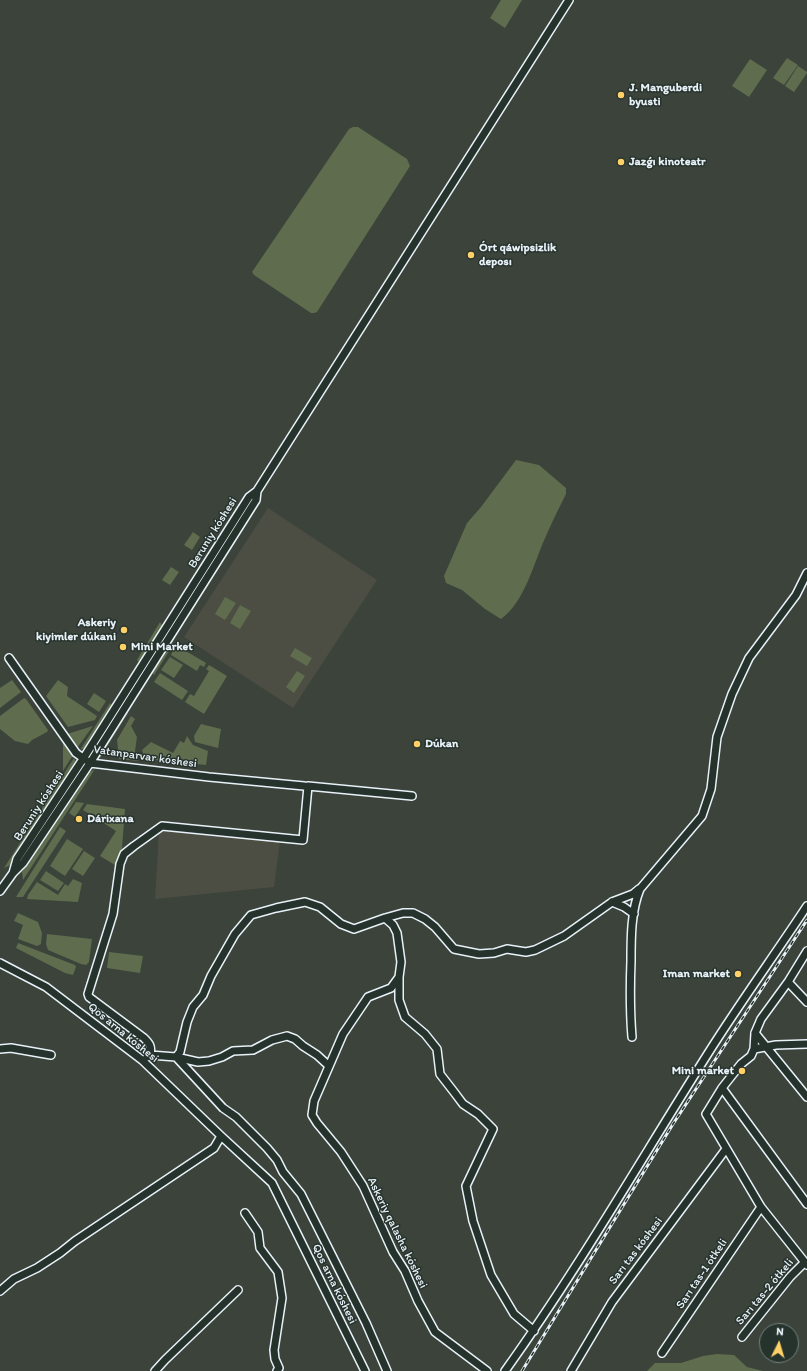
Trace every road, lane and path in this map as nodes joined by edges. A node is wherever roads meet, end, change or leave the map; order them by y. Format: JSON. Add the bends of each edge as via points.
{"nodes":[{"id":1,"x":570,"y":0,"type":"edge"},
{"id":2,"x":807,"y":573,"type":"edge"},
{"id":3,"x":205,"y":574,"type":"junction"},
{"id":4,"x":9,"y":658,"type":"dead end"},
{"id":5,"x":83,"y":759,"type":"junction"},
{"id":6,"x":90,"y":763,"type":"junction"},
{"id":7,"x":306,"y":786,"type":"junction"},
{"id":8,"x":412,"y":796,"type":"dead end"},
{"id":9,"x":13,"y":873,"type":"junction"},
{"id":10,"x":640,"y":888,"type":"junction"},
{"id":11,"x":0,"y":891,"type":"edge"},
{"id":12,"x":612,"y":902,"type":"junction"},
{"id":13,"x":807,"y":906,"type":"edge"},
{"id":14,"x":634,"y":914,"type":"junction"},
{"id":15,"x":385,"y":918,"type":"junction"},
{"id":16,"x":807,"y":951,"type":"edge"},
{"id":17,"x":0,"y":963,"type":"edge"},
{"id":18,"x":399,"y":977,"type":"junction"},
{"id":19,"x":788,"y":982,"type":"junction"},
{"id":20,"x":807,"y":1002,"type":"edge"},
{"id":21,"x":755,"y":1033,"type":"junction"},
{"id":22,"x":632,"y":1037,"type":"dead end"},
{"id":23,"x":807,"y":1044,"type":"edge"},
{"id":24,"x":765,"y":1047,"type":"junction"},
{"id":25,"x":0,"y":1049,"type":"edge"},
{"id":26,"x":754,"y":1049,"type":"junction"},
{"id":27,"x":51,"y":1055,"type":"dead end"},
{"id":28,"x":150,"y":1055,"type":"junction"},
{"id":29,"x":176,"y":1057,"type":"junction"},
{"id":30,"x":142,"y":1060,"type":"junction"},
{"id":31,"x":329,"y":1066,"type":"junction"},
{"id":32,"x":722,"y":1088,"type":"junction"},
{"id":33,"x":807,"y":1097,"type":"edge"},
{"id":34,"x":221,"y":1136,"type":"junction"},
{"id":35,"x":726,"y":1149,"type":"junction"},
{"id":36,"x":807,"y":1204,"type":"edge"},
{"id":37,"x":762,"y":1207,"type":"junction"},
{"id":38,"x":245,"y":1213,"type":"dead end"},
{"id":39,"x":806,"y":1264,"type":"edge"},
{"id":40,"x":238,"y":1290,"type":"dead end"},
{"id":41,"x":0,"y":1291,"type":"edge"},
{"id":42,"x":534,"y":1331,"type":"junction"},
{"id":43,"x":742,"y":1337,"type":"dead end"},
{"id":44,"x":662,"y":1354,"type":"dead end"},
{"id":45,"x":155,"y":1371,"type":"edge"},
{"id":46,"x":277,"y":1371,"type":"edge"},
{"id":47,"x":365,"y":1371,"type":"edge"},
{"id":48,"x":387,"y":1371,"type":"edge"},
{"id":49,"x":488,"y":1371,"type":"edge"},
{"id":50,"x":505,"y":1371,"type":"edge"},
{"id":51,"x":571,"y":1371,"type":"edge"}],
"edges":[{"from":1,"to":3,"type":"street","name":"Beruniy kóshesi","via":[[257,491],[249,497]]},
{"from":2,"to":10,"type":"street","via":[[796,595],[750,658],[732,694],[717,737],[710,789],[702,816]]},
{"from":3,"to":5,"type":"street","name":"Beruniy kóshesi"},
{"from":3,"to":6,"type":"street","name":"Beruniy kóshesi"},
{"from":4,"to":5,"type":"street","name":"Vatanparvar kóshesi","via":[[76,753]]},
{"from":5,"to":6,"type":"street","name":"Vatanparvar kóshesi"},
{"from":5,"to":9,"type":"street","name":"Beruniy kóshesi","via":[[17,859]]},
{"from":6,"to":7,"type":"street","name":"Vatanparvar kóshesi"},
{"from":6,"to":9,"type":"street","name":"Beruniy kóshesi","via":[[23,863]]},
{"from":7,"to":8,"type":"street","name":"Vatanparvar kóshesi"},
{"from":7,"to":28,"type":"street","via":[[303,840],[162,826],[124,854],[120,864],[113,914],[88,994],[144,1038],[150,1044]]},
{"from":9,"to":11,"type":"street"},
{"from":10,"to":12,"type":"street","via":[[633,894]]},
{"from":10,"to":14,"type":"street","via":[[635,900]]},
{"from":12,"to":14,"type":"street"},
{"from":12,"to":15,"type":"street","via":[[564,936],[526,952],[507,948],[494,953],[479,954],[454,949],[425,919],[413,913],[403,912]]},
{"from":13,"to":42,"type":"street","via":[[708,1053]]},
{"from":14,"to":22,"type":"street","via":[[630,1003]]},
{"from":15,"to":18,"type":"street","via":[[393,926],[398,939],[401,962]]},
{"from":15,"to":29,"type":"street","via":[[354,929],[342,924],[320,907],[305,902],[250,915],[235,934],[211,976],[204,996],[193,1007],[182,1047]]},
{"from":16,"to":19,"type":"street"},
{"from":17,"to":30,"type":"street","name":"Qos arna kóshesi","via":[[46,987]]},
{"from":18,"to":31,"type":"street","name":"Askeriy qalasha kóshesi","via":[[391,988],[368,997],[343,1034]]},
{"from":18,"to":42,"type":"street","via":[[399,1000],[405,1017],[425,1034],[437,1049],[440,1074],[464,1104],[493,1129],[466,1186],[473,1221],[491,1275],[514,1314]]},
{"from":19,"to":20,"type":"street"},
{"from":19,"to":21,"type":"street","via":[[761,1019]]},
{"from":21,"to":24,"type":"street"},
{"from":21,"to":26,"type":"street"},
{"from":23,"to":24,"type":"street"},
{"from":24,"to":26,"type":"street"},
{"from":24,"to":33,"type":"street"},
{"from":25,"to":27,"type":"street","via":[[11,1048]]},
{"from":26,"to":32,"type":"street","via":[[751,1056],[741,1064]]},
{"from":28,"to":29,"type":"street"},
{"from":28,"to":30,"type":"street"},
{"from":29,"to":31,"type":"street","via":[[209,1062],[233,1051],[253,1050],[272,1040],[287,1036],[295,1039]]},
{"from":29,"to":48,"type":"street","via":[[223,1108],[236,1117],[267,1148],[301,1194],[366,1323]]},
{"from":30,"to":34,"type":"street","name":"Qos arna kóshesi"},
{"from":31,"to":49,"type":"street","name":"Askeriy qalasha kóshesi","via":[[314,1101],[312,1115],[363,1186],[393,1252],[435,1332]]},
{"from":32,"to":35,"type":"street","via":[[706,1114]]},
{"from":32,"to":36,"type":"street"},
{"from":34,"to":41,"type":"street","via":[[214,1148],[49,1261],[14,1279]]},
{"from":34,"to":47,"type":"street","name":"Qos arna kóshesi","via":[[272,1183]]},
{"from":35,"to":37,"type":"street"},
{"from":35,"to":51,"type":"street","name":"Sarı tas kóshesi","via":[[612,1302]]},
{"from":37,"to":39,"type":"street"},
{"from":37,"to":44,"type":"street","name":"Sarı tas-1 ótkeli"},
{"from":38,"to":46,"type":"street","via":[[258,1232],[260,1248],[278,1272],[282,1298],[274,1350]]},
{"from":39,"to":43,"type":"street","name":"Sarı tas-2 ótkeli","via":[[790,1277]]},
{"from":40,"to":45,"type":"street"},
{"from":42,"to":50,"type":"street"}]}
